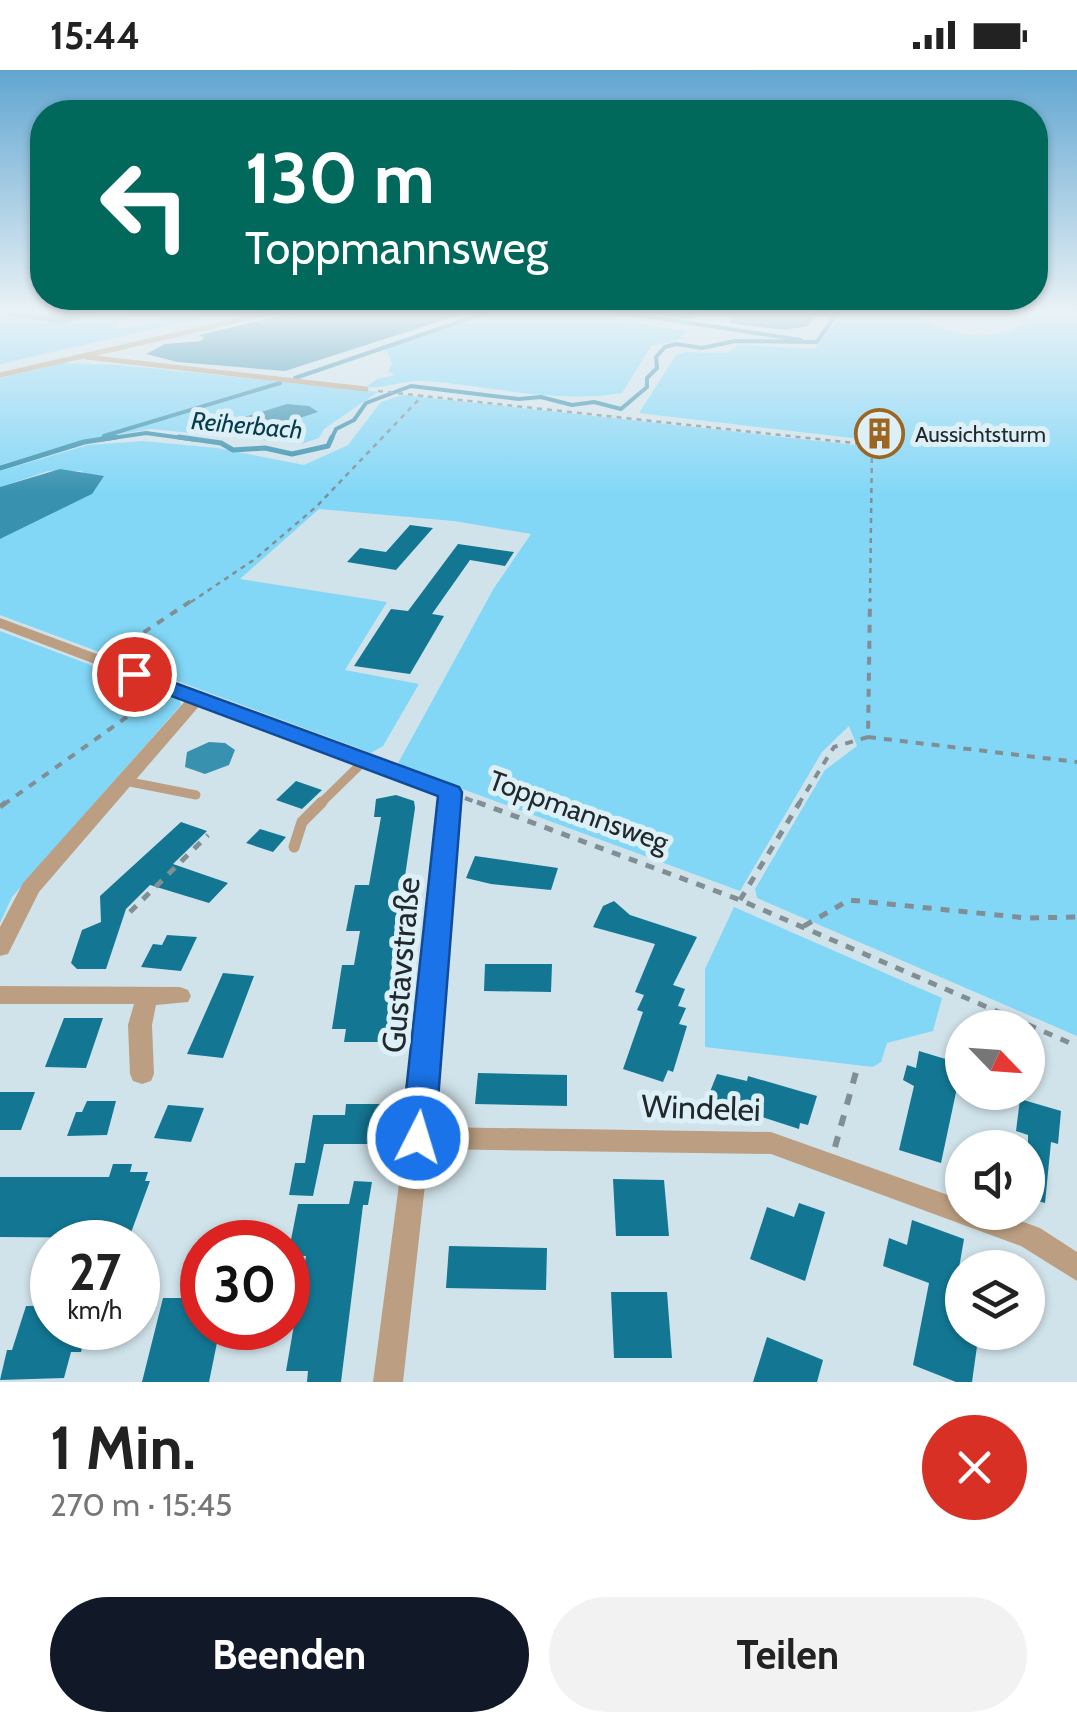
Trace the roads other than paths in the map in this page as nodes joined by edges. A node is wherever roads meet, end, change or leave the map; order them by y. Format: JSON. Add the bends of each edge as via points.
{"nodes":[{"id":1,"x":218,"y":371,"type":"edge"},
{"id":2,"x":366,"y":388,"type":"road end"},
{"id":3,"x":0,"y":623,"type":"edge"},
{"id":4,"x":196,"y":698,"type":"junction"},
{"id":5,"x":365,"y":760,"type":"junction"},
{"id":6,"x":124,"y":781,"type":"junction"},
{"id":7,"x":450,"y":792,"type":"joint"},
{"id":8,"x":196,"y":796,"type":"dead end"},
{"id":9,"x":294,"y":847,"type":"dead end"},
{"id":10,"x":0,"y":948,"type":"edge"},
{"id":11,"x":0,"y":995,"type":"edge"},
{"id":12,"x":147,"y":996,"type":"junction"},
{"id":13,"x":180,"y":996,"type":"dead end"},
{"id":14,"x":142,"y":1074,"type":"dead end"},
{"id":15,"x":418,"y":1138,"type":"junction"},
{"id":16,"x":1077,"y":1268,"type":"edge"},
{"id":17,"x":388,"y":1382,"type":"edge"}],
"edges":[{"from":1,"to":2,"type":"lane"},
{"from":3,"to":4,"type":"street","name":"Toppmannsweg"},
{"from":4,"to":5,"type":"street","name":"Toppmannsweg"},
{"from":4,"to":6,"type":"street"},
{"from":5,"to":7,"type":"street","name":"Toppmannsweg"},
{"from":5,"to":9,"type":"lane","via":[[302,822]]},
{"from":6,"to":8,"type":"lane"},
{"from":6,"to":10,"type":"street","via":[[24,896]]},
{"from":7,"to":15,"type":"street","name":"Gustavstraße"},
{"from":11,"to":12,"type":"street"},
{"from":12,"to":13,"type":"street"},
{"from":12,"to":14,"type":"street","via":[[140,1025]]},
{"from":15,"to":16,"type":"street","name":"Windelei","via":[[771,1144],[1030,1237]]},
{"from":15,"to":17,"type":"street","name":"Gustavstraße"}]}
